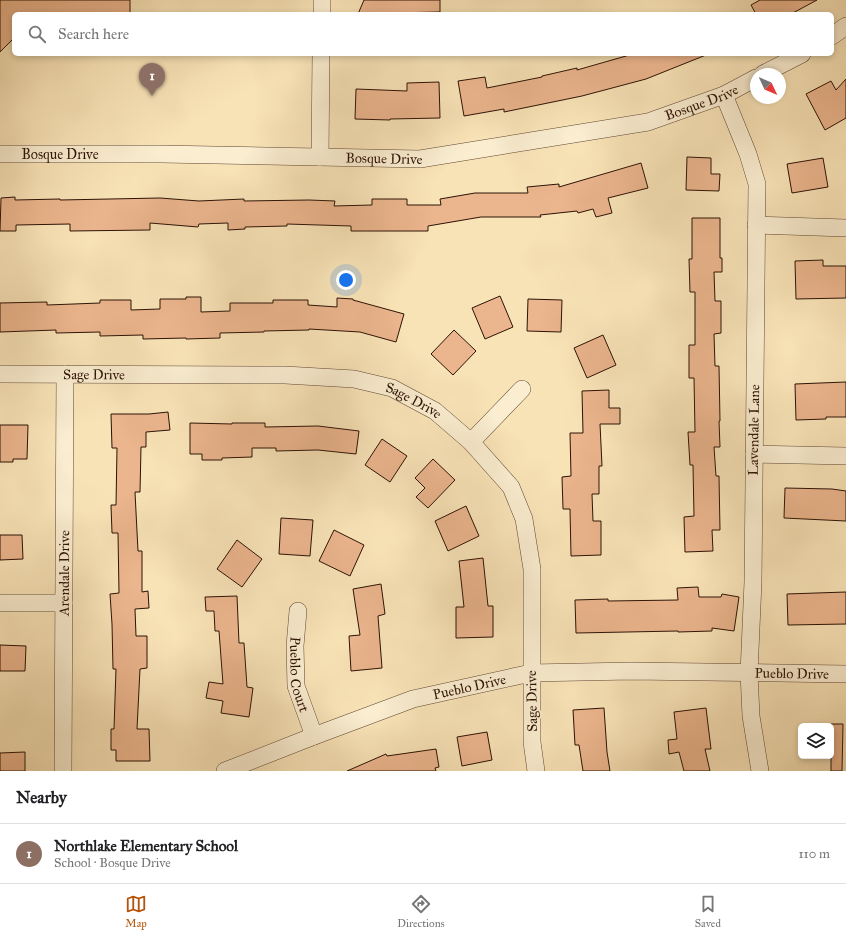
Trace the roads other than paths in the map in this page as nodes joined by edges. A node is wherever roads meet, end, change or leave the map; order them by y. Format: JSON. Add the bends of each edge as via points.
{"nodes":[{"id":1,"x":322,"y":0,"type":"edge"},
{"id":2,"x":322,"y":12,"type":"edge"},
{"id":3,"x":846,"y":26,"type":"edge"},
{"id":4,"x":834,"y":35,"type":"edge"},
{"id":5,"x":321,"y":56,"type":"edge"},
{"id":6,"x":798,"y":56,"type":"edge"},
{"id":7,"x":775,"y":68,"type":"edge"},
{"id":8,"x":750,"y":81,"type":"edge"},
{"id":9,"x":724,"y":95,"type":"junction"},
{"id":10,"x":0,"y":154,"type":"edge"},
{"id":11,"x":320,"y":157,"type":"junction"},
{"id":12,"x":756,"y":225,"type":"junction"},
{"id":13,"x":846,"y":228,"type":"edge"},
{"id":14,"x":0,"y":374,"type":"edge"},
{"id":15,"x":65,"y":374,"type":"junction"},
{"id":16,"x":522,"y":389,"type":"dead end"},
{"id":17,"x":471,"y":442,"type":"junction"},
{"id":18,"x":754,"y":454,"type":"junction"},
{"id":19,"x":846,"y":456,"type":"edge"},
{"id":20,"x":0,"y":603,"type":"edge"},
{"id":21,"x":64,"y":603,"type":"junction"},
{"id":22,"x":298,"y":611,"type":"dead end"},
{"id":23,"x":531,"y":673,"type":"junction"},
{"id":24,"x":749,"y":673,"type":"junction"},
{"id":25,"x":846,"y":674,"type":"edge"},
{"id":26,"x":314,"y":736,"type":"junction"},
{"id":27,"x":63,"y":771,"type":"edge"},
{"id":28,"x":225,"y":771,"type":"edge"},
{"id":29,"x":536,"y":771,"type":"edge"},
{"id":30,"x":760,"y":771,"type":"edge"}],
"edges":[{"from":1,"to":2,"type":"street"},
{"from":3,"to":4,"type":"street"},
{"from":5,"to":11,"type":"street"},
{"from":6,"to":7,"type":"street"},
{"from":8,"to":9,"type":"street","name":"Bosque Drive"},
{"from":9,"to":11,"type":"street","name":"Bosque Drive","via":[[648,122],[420,159]]},
{"from":9,"to":12,"type":"street","name":"Lavendale Lane","via":[[757,184]]},
{"from":10,"to":11,"type":"street","name":"Bosque Drive"},
{"from":12,"to":13,"type":"street"},
{"from":12,"to":18,"type":"street","name":"Lavendale Lane"},
{"from":14,"to":15,"type":"street","name":"Sage Drive"},
{"from":15,"to":17,"type":"street","name":"Sage Drive","via":[[285,375],[354,379],[392,388],[435,412]]},
{"from":15,"to":21,"type":"street","name":"Arendale Drive"},
{"from":16,"to":17,"type":"street"},
{"from":17,"to":23,"type":"street","name":"Sage Drive","via":[[511,487],[524,519],[532,569]]},
{"from":18,"to":19,"type":"street"},
{"from":18,"to":24,"type":"street","name":"Lavendale Lane"},
{"from":20,"to":21,"type":"street"},
{"from":21,"to":27,"type":"street","name":"Arendale Drive"},
{"from":22,"to":26,"type":"street","name":"Pueblo Court","via":[[295,646],[296,686]]},
{"from":23,"to":24,"type":"street","name":"Pueblo Drive"},
{"from":23,"to":26,"type":"street","name":"Pueblo Drive","via":[[413,699]]},
{"from":23,"to":29,"type":"street","name":"Sage Drive","via":[[532,742]]},
{"from":24,"to":25,"type":"street","name":"Pueblo Drive"},
{"from":24,"to":30,"type":"street","name":"Lavendale Lane","via":[[751,716]]},
{"from":26,"to":28,"type":"street","name":"Pueblo Drive"}]}
